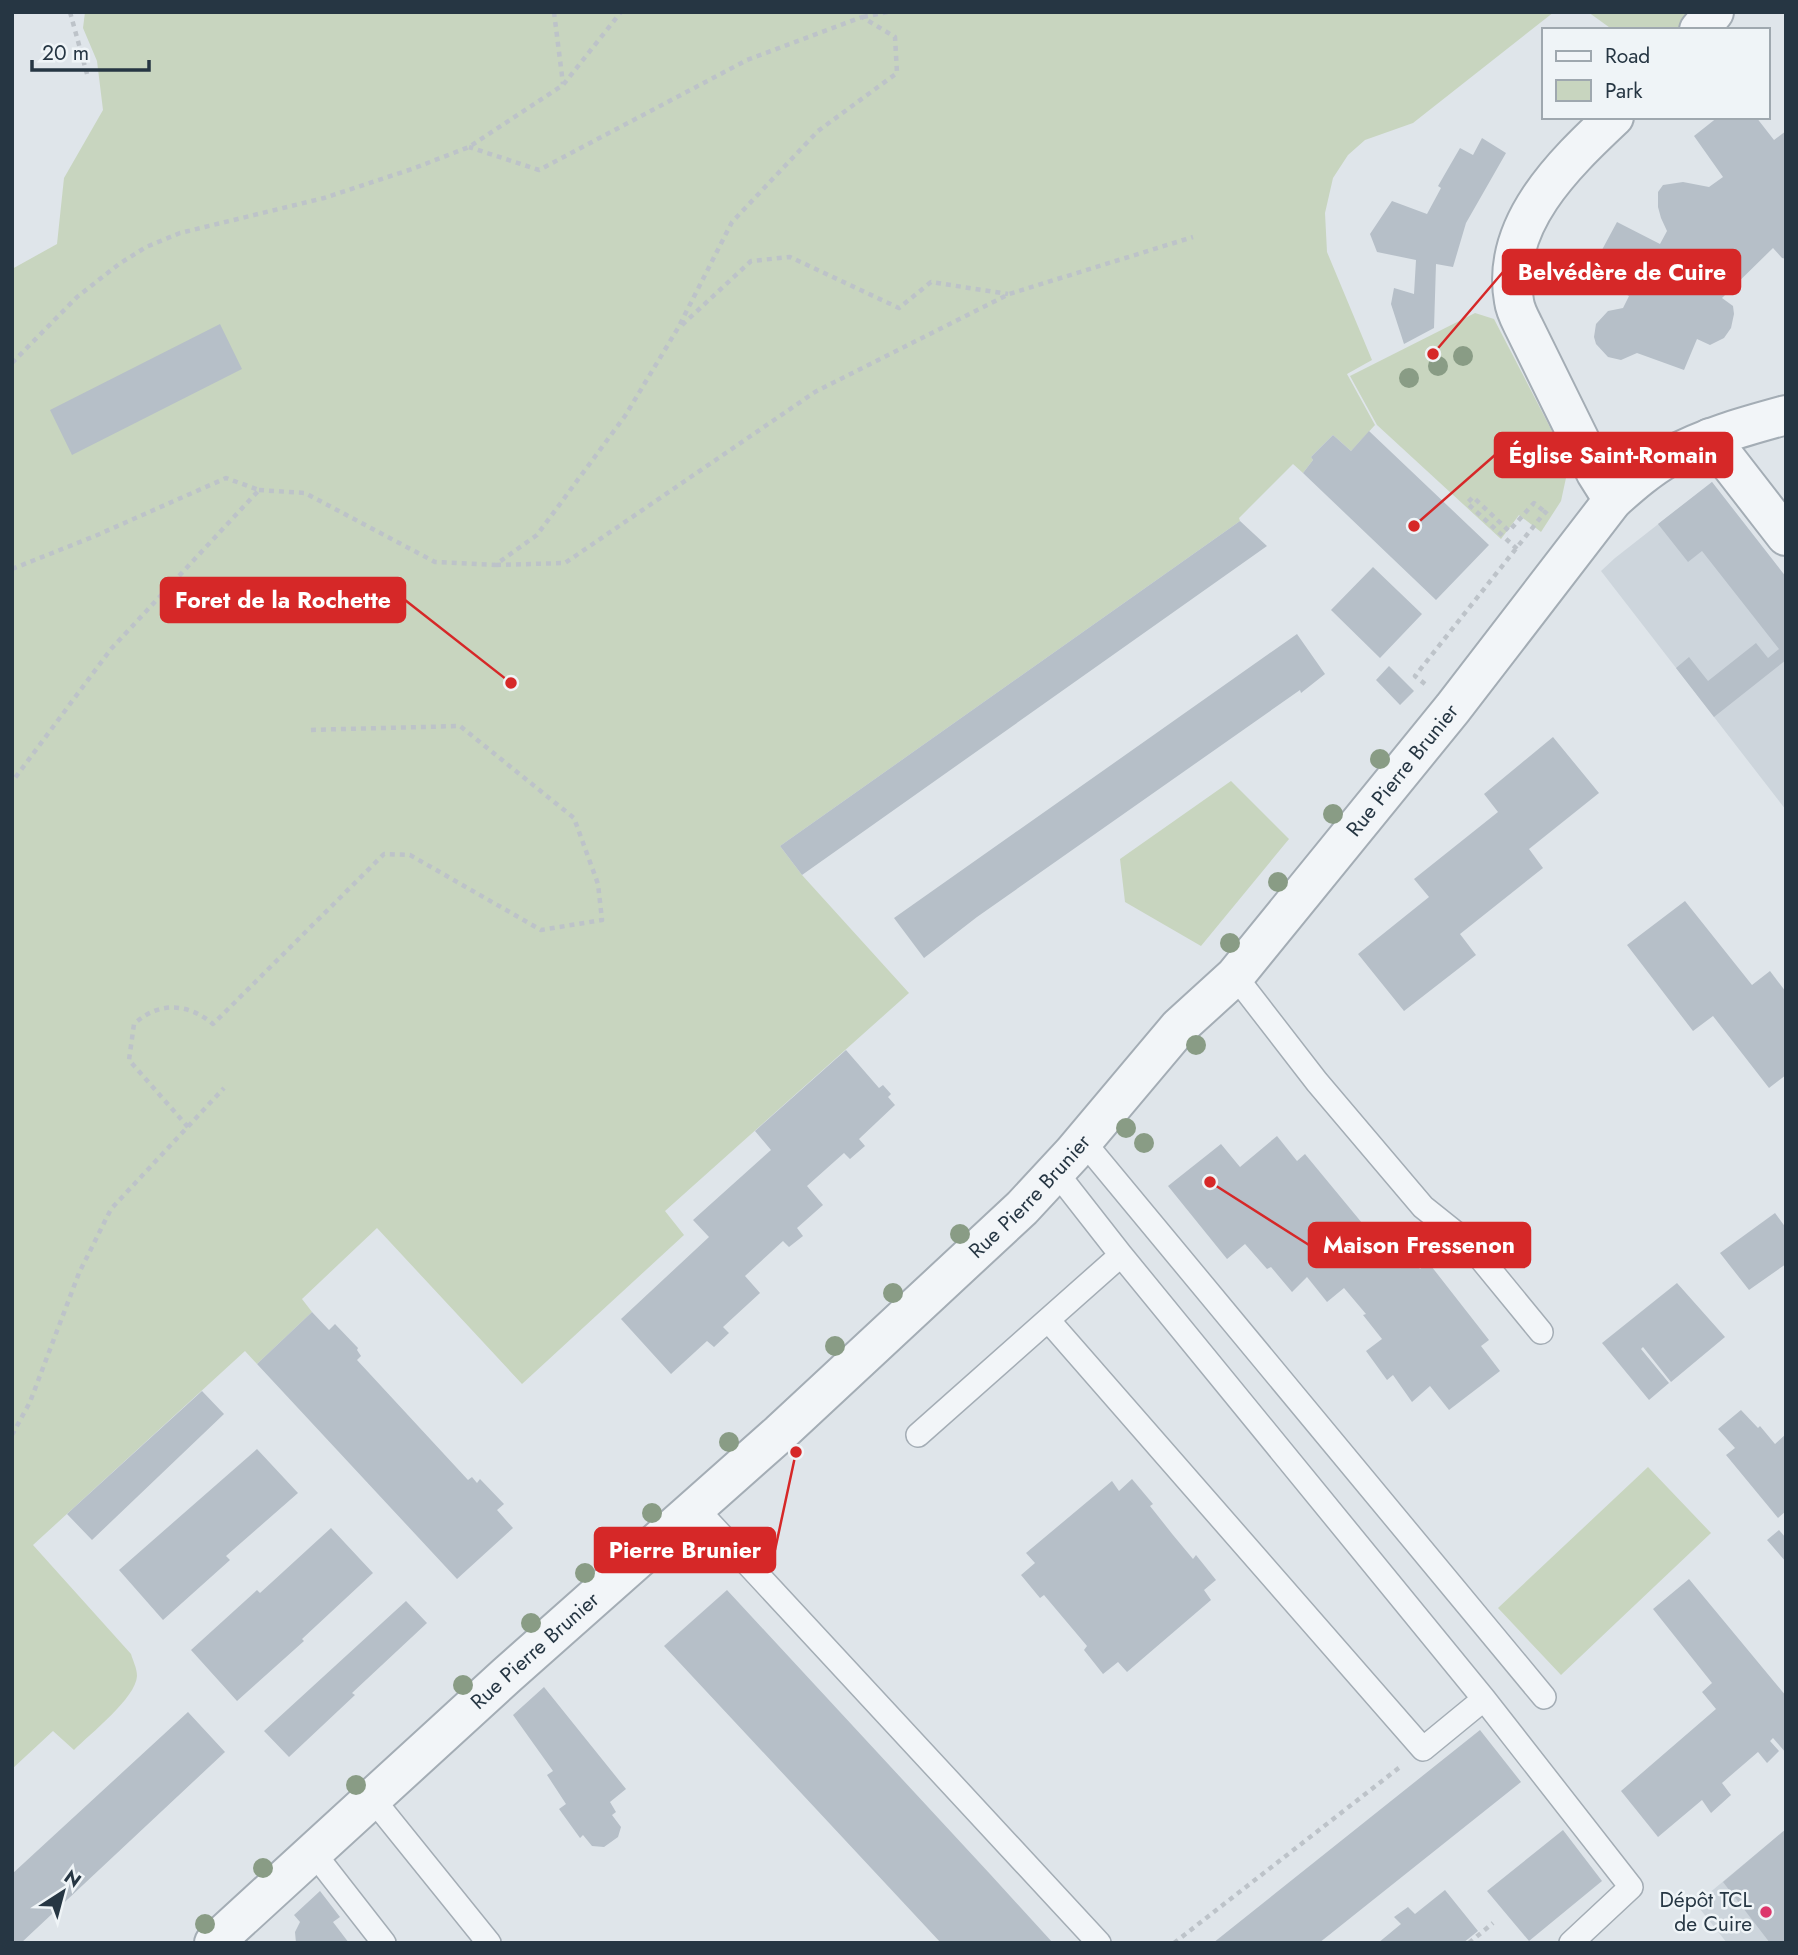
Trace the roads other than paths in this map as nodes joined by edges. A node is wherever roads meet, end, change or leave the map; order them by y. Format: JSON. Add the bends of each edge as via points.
{"nodes":[{"id":1,"x":1714,"y":12,"type":"edge"},
{"id":2,"x":1701,"y":28,"type":"edge"},
{"id":3,"x":1612,"y":119,"type":"edge"},
{"id":4,"x":1786,"y":415,"type":"edge"},
{"id":5,"x":1710,"y":438,"type":"junction"},
{"id":6,"x":1613,"y":500,"type":"junction"},
{"id":7,"x":1786,"y":536,"type":"edge"},
{"id":8,"x":1235,"y":976,"type":"junction"},
{"id":9,"x":1083,"y":1141,"type":"junction"},
{"id":10,"x":1056,"y":1172,"type":"junction"},
{"id":11,"x":1121,"y":1255,"type":"junction"},
{"id":12,"x":1048,"y":1320,"type":"junction"},
{"id":13,"x":1541,"y":1332,"type":"dead end"},
{"id":14,"x":918,"y":1435,"type":"dead end"},
{"id":15,"x":695,"y":1507,"type":"junction"},
{"id":16,"x":1544,"y":1697,"type":"dead end"},
{"id":17,"x":1484,"y":1699,"type":"junction"},
{"id":18,"x":372,"y":1798,"type":"junction"},
{"id":19,"x":313,"y":1852,"type":"junction"},
{"id":20,"x":214,"y":1943,"type":"edge"},
{"id":21,"x":384,"y":1943,"type":"edge"},
{"id":22,"x":489,"y":1943,"type":"edge"},
{"id":23,"x":1099,"y":1943,"type":"edge"},
{"id":24,"x":1571,"y":1943,"type":"edge"}],
"edges":[{"from":1,"to":2,"type":"street"},
{"from":3,"to":6,"type":"street","via":[[1547,187],[1524,228],[1513,265],[1514,302],[1524,327]]},
{"from":4,"to":5,"type":"street","name":"Rue Pierre Brunier"},
{"from":5,"to":6,"type":"street","name":"Rue Pierre Brunier","via":[[1668,457]]},
{"from":5,"to":7,"type":"street"},
{"from":6,"to":8,"type":"street","name":"Rue Pierre Brunier","via":[[1453,708]]},
{"from":8,"to":9,"type":"street","name":"Rue Pierre Brunier","via":[[1179,1027]]},
{"from":8,"to":13,"type":"lane","via":[[1423,1207],[1468,1243]]},
{"from":9,"to":10,"type":"street","name":"Rue Pierre Brunier"},
{"from":9,"to":16,"type":"lane"},
{"from":10,"to":11,"type":"lane"},
{"from":10,"to":15,"type":"street","name":"Rue Pierre Brunier","via":[[994,1236]]},
{"from":11,"to":12,"type":"lane"},
{"from":11,"to":17,"type":"lane"},
{"from":12,"to":14,"type":"lane"},
{"from":12,"to":17,"type":"lane","via":[[1423,1749]]},
{"from":15,"to":18,"type":"street","name":"Rue Pierre Brunier"},
{"from":15,"to":23,"type":"lane"},
{"from":17,"to":24,"type":"lane","via":[[1631,1886]]},
{"from":18,"to":19,"type":"street","name":"Rue Pierre Brunier"},
{"from":18,"to":22,"type":"lane"},
{"from":19,"to":20,"type":"street","name":"Rue Pierre Brunier"},
{"from":19,"to":21,"type":"lane"}]}
